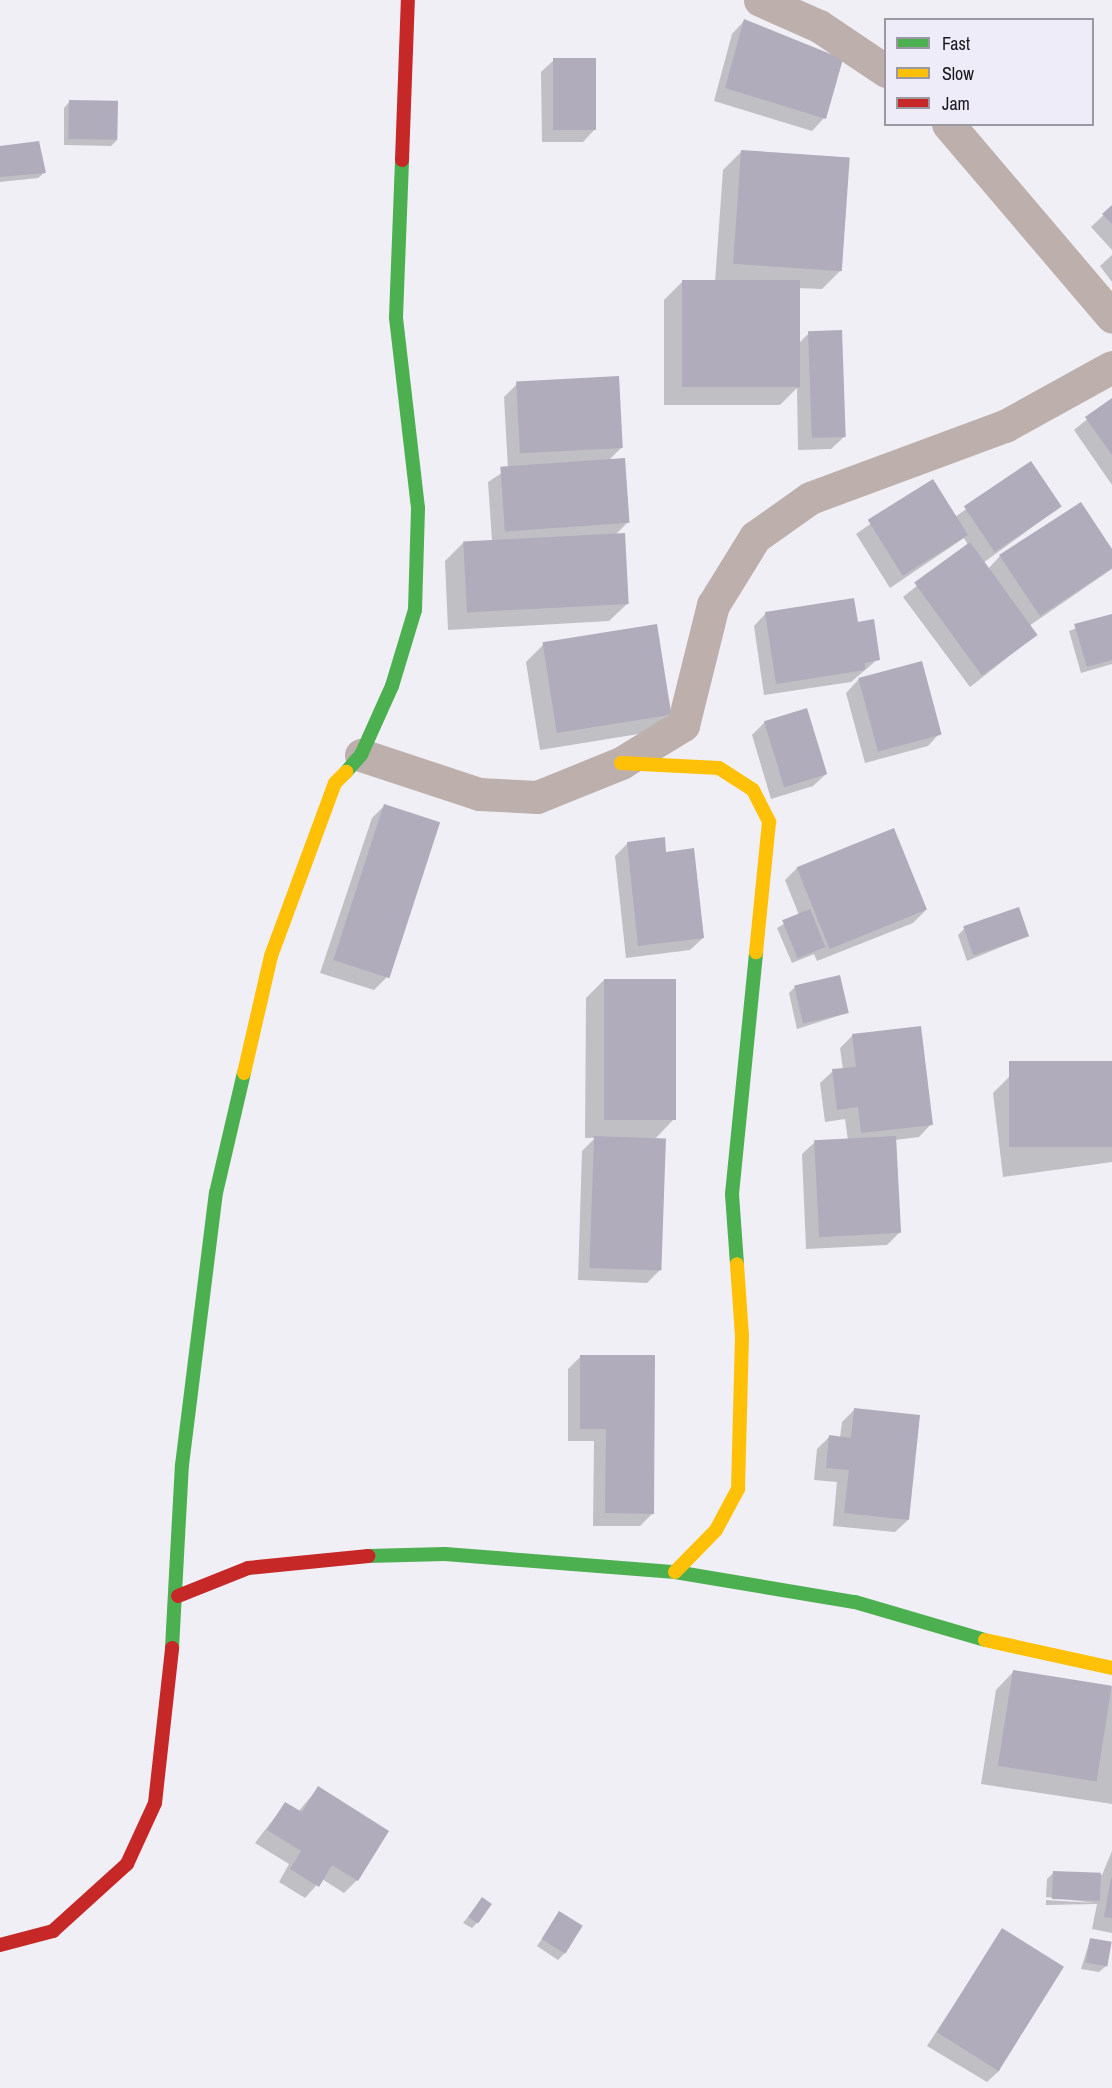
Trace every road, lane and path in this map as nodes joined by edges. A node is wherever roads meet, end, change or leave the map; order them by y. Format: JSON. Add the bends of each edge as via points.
{"nodes":[{"id":1,"x":408,"y":0,"type":"edge"},
{"id":2,"x":760,"y":0,"type":"edge"},
{"id":3,"x":884,"y":70,"type":"edge"},
{"id":4,"x":950,"y":126,"type":"edge"},
{"id":5,"x":1112,"y":317,"type":"edge"},
{"id":6,"x":1112,"y":367,"type":"edge"},
{"id":7,"x":361,"y":755,"type":"junction"},
{"id":8,"x":621,"y":763,"type":"junction"},
{"id":9,"x":675,"y":1572,"type":"junction"},
{"id":10,"x":178,"y":1596,"type":"junction"},
{"id":11,"x":1112,"y":1668,"type":"edge"},
{"id":12,"x":0,"y":1945,"type":"edge"}],
"edges":[{"from":1,"to":7,"type":"street","via":[[396,317],[418,508],[415,610],[392,686]]},
{"from":2,"to":3,"type":"street","via":[[819,26]]},
{"from":4,"to":5,"type":"street"},
{"from":6,"to":8,"type":"street","via":[[1005,426],[810,498],[755,537],[713,605],[683,725]]},
{"from":7,"to":8,"type":"street","via":[[479,794],[537,797]]},
{"from":7,"to":10,"type":"street","via":[[335,783],[271,956],[216,1193],[182,1466]]},
{"from":8,"to":9,"type":"street","via":[[719,768],[753,790],[769,822],[732,1194],[742,1336],[738,1489],[716,1530]]},
{"from":9,"to":10,"type":"street","via":[[445,1554],[318,1558],[248,1568]]},
{"from":9,"to":11,"type":"street","via":[[855,1602],[1018,1650]]},
{"from":10,"to":12,"type":"street","via":[[155,1803],[127,1864],[53,1931]]}]}
